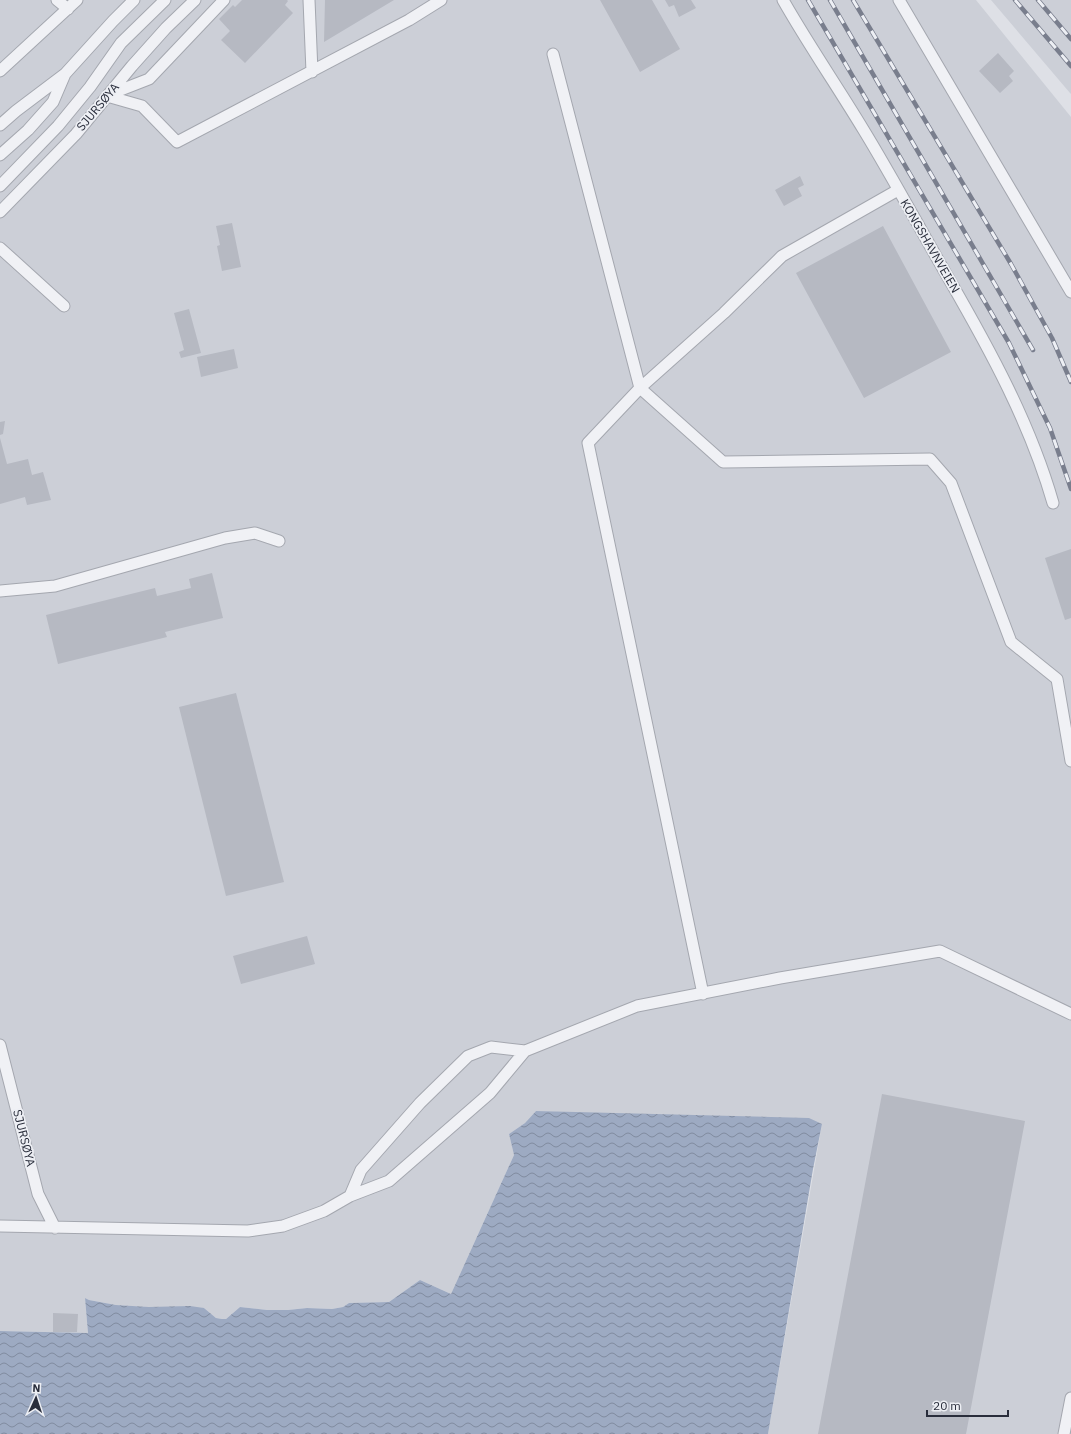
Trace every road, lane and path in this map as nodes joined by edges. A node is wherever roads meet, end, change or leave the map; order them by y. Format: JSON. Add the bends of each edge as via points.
{"nodes":[{"id":1,"x":57,"y":0,"type":"edge"},
{"id":2,"x":77,"y":0,"type":"edge"},
{"id":3,"x":134,"y":0,"type":"edge"},
{"id":4,"x":165,"y":0,"type":"edge"},
{"id":5,"x":195,"y":0,"type":"edge"},
{"id":6,"x":224,"y":0,"type":"edge"},
{"id":7,"x":309,"y":0,"type":"edge"},
{"id":8,"x":441,"y":0,"type":"edge"},
{"id":9,"x":783,"y":0,"type":"edge"},
{"id":10,"x":899,"y":0,"type":"edge"},
{"id":11,"x":68,"y":9,"type":"junction"},
{"id":12,"x":553,"y":54,"type":"dead end"},
{"id":13,"x":0,"y":70,"type":"edge"},
{"id":14,"x":312,"y":72,"type":"junction"},
{"id":15,"x":65,"y":74,"type":"junction"},
{"id":16,"x":107,"y":96,"type":"junction"},
{"id":17,"x":0,"y":125,"type":"edge"},
{"id":18,"x":0,"y":156,"type":"edge"},
{"id":19,"x":0,"y":186,"type":"edge"},
{"id":20,"x":898,"y":190,"type":"junction"},
{"id":21,"x":0,"y":212,"type":"edge"},
{"id":22,"x":0,"y":248,"type":"edge"},
{"id":23,"x":1071,"y":292,"type":"edge"},
{"id":24,"x":64,"y":306,"type":"dead end"},
{"id":25,"x":640,"y":388,"type":"junction"},
{"id":26,"x":1053,"y":503,"type":"dead end"},
{"id":27,"x":279,"y":541,"type":"dead end"},
{"id":28,"x":0,"y":591,"type":"edge"},
{"id":29,"x":1071,"y":761,"type":"edge"},
{"id":30,"x":703,"y":994,"type":"junction"},
{"id":31,"x":1071,"y":1014,"type":"edge"},
{"id":32,"x":0,"y":1045,"type":"edge"},
{"id":33,"x":525,"y":1051,"type":"junction"},
{"id":34,"x":350,"y":1196,"type":"junction"},
{"id":35,"x":0,"y":1226,"type":"edge"},
{"id":36,"x":55,"y":1228,"type":"junction"},
{"id":37,"x":1071,"y":1398,"type":"edge"},
{"id":38,"x":1064,"y":1434,"type":"edge"}],
"edges":[{"from":1,"to":11,"type":"lane"},
{"from":2,"to":11,"type":"lane"},
{"from":3,"to":15,"type":"lane"},
{"from":4,"to":19,"type":"lane","name":"SJURSØYA","via":[[121,43],[58,126]]},
{"from":5,"to":16,"type":"lane","name":"SJURSØYA","via":[[166,28]]},
{"from":6,"to":16,"type":"lane","via":[[149,79]]},
{"from":7,"to":14,"type":"lane"},
{"from":8,"to":14,"type":"lane"},
{"from":9,"to":20,"type":"lane","name":"KONGSHAVNVEIEN"},
{"from":10,"to":23,"type":"lane"},
{"from":11,"to":13,"type":"lane"},
{"from":12,"to":25,"type":"lane"},
{"from":14,"to":16,"type":"lane","via":[[178,142],[142,106]]},
{"from":15,"to":17,"type":"lane"},
{"from":15,"to":18,"type":"lane","via":[[53,102]]},
{"from":16,"to":21,"type":"lane","name":"SJURSØYA","via":[[76,134]]},
{"from":20,"to":25,"type":"lane","via":[[782,256],[724,313]]},
{"from":20,"to":26,"type":"lane","name":"KONGSHAVNVEIEN","via":[[988,348],[1032,443]]},
{"from":22,"to":24,"type":"lane"},
{"from":25,"to":29,"type":"lane","via":[[724,462],[930,458],[951,483],[1011,642],[1057,679]]},
{"from":25,"to":30,"type":"lane","via":[[588,443]]},
{"from":27,"to":28,"type":"lane","via":[[255,533],[225,538],[55,586]]},
{"from":30,"to":31,"type":"lane","via":[[940,951]]},
{"from":30,"to":33,"type":"lane","via":[[637,1006]]},
{"from":32,"to":36,"type":"lane","name":"SJURSØYA","via":[[38,1194]]},
{"from":33,"to":34,"type":"lane","via":[[490,1093],[389,1181]]},
{"from":33,"to":34,"type":"lane","via":[[491,1047],[468,1056],[420,1103],[361,1170]]},
{"from":34,"to":36,"type":"lane","via":[[324,1212],[283,1226],[248,1231]]},
{"from":35,"to":36,"type":"lane"},
{"from":37,"to":38,"type":"lane"}]}
